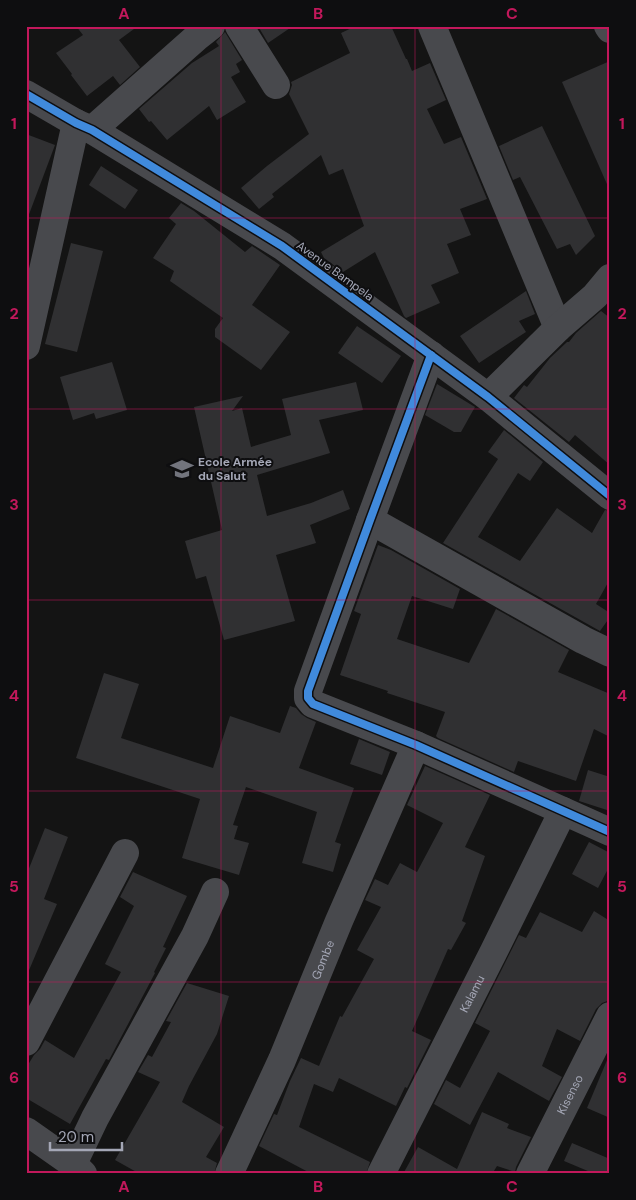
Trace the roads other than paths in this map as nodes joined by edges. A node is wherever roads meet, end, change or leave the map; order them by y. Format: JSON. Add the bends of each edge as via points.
{"nodes":[{"id":1,"x":211,"y":26,"type":"edge"},
{"id":2,"x":239,"y":26,"type":"edge"},
{"id":3,"x":432,"y":26,"type":"edge"},
{"id":4,"x":276,"y":85,"type":"dead end"},
{"id":5,"x":26,"y":94,"type":"edge"},
{"id":6,"x":84,"y":126,"type":"junction"},
{"id":7,"x":605,"y":293,"type":"edge"},
{"id":8,"x":558,"y":328,"type":"junction"},
{"id":9,"x":26,"y":346,"type":"edge"},
{"id":10,"x":431,"y":355,"type":"junction"},
{"id":11,"x":488,"y":397,"type":"junction"},
{"id":12,"x":610,"y":496,"type":"edge"},
{"id":13,"x":370,"y":520,"type":"junction"},
{"id":14,"x":610,"y":653,"type":"edge"},
{"id":15,"x":416,"y":745,"type":"junction"},
{"id":16,"x":563,"y":811,"type":"junction"},
{"id":17,"x":610,"y":832,"type":"edge"},
{"id":18,"x":125,"y":853,"type":"dead end"},
{"id":19,"x":215,"y":892,"type":"dead end"},
{"id":20,"x":610,"y":1016,"type":"edge"},
{"id":21,"x":26,"y":1042,"type":"edge"},
{"id":22,"x":26,"y":1131,"type":"edge"},
{"id":23,"x":78,"y":1169,"type":"edge"},
{"id":24,"x":229,"y":1174,"type":"edge"},
{"id":25,"x":381,"y":1174,"type":"edge"},
{"id":26,"x":530,"y":1174,"type":"edge"}],
"edges":[{"from":1,"to":6,"type":"street"},
{"from":2,"to":4,"type":"street"},
{"from":3,"to":8,"type":"street"},
{"from":5,"to":6,"type":"street","name":"Avenue Bampela"},
{"from":6,"to":9,"type":"street"},
{"from":6,"to":10,"type":"street","name":"Avenue Bampela","via":[[282,246]]},
{"from":7,"to":8,"type":"street"},
{"from":8,"to":11,"type":"street"},
{"from":10,"to":11,"type":"street","name":"Avenue Bampela"},
{"from":10,"to":13,"type":"street"},
{"from":11,"to":12,"type":"street","name":"Avenue Bampela"},
{"from":13,"to":14,"type":"street"},
{"from":13,"to":15,"type":"street","via":[[308,698],[313,704]]},
{"from":15,"to":16,"type":"street"},
{"from":15,"to":24,"type":"street","name":"Gombe","via":[[282,1060]]},
{"from":16,"to":17,"type":"street"},
{"from":16,"to":25,"type":"street","name":"Kalamu"},
{"from":18,"to":21,"type":"street"},
{"from":19,"to":23,"type":"street","via":[[195,936],[95,1118]]},
{"from":20,"to":26,"type":"street","name":"Kisenso"},
{"from":22,"to":23,"type":"street"}]}
